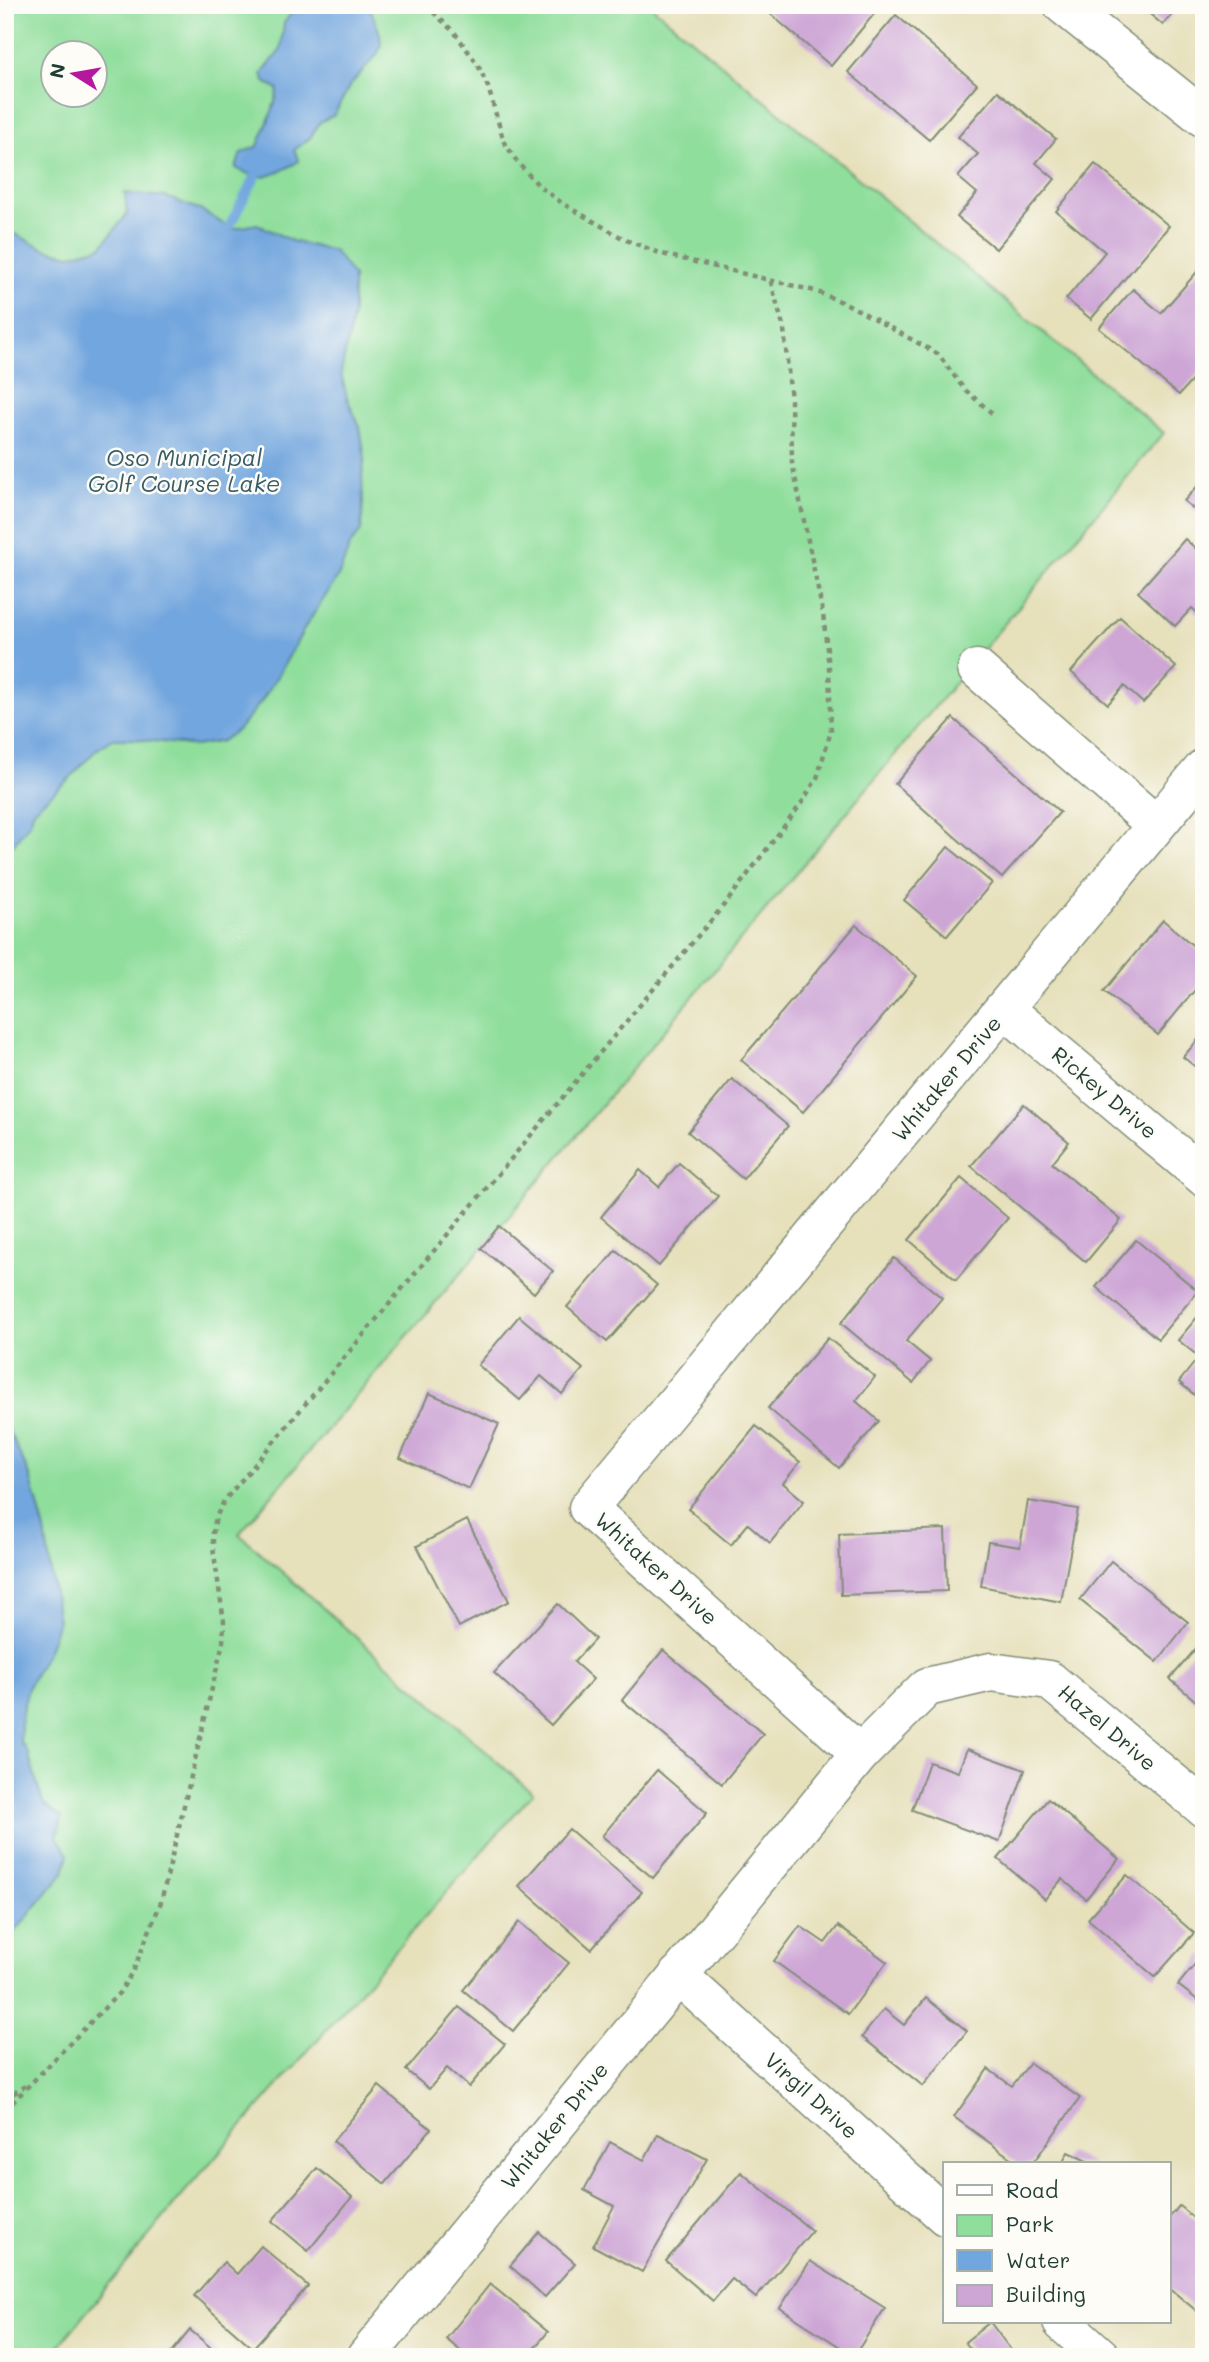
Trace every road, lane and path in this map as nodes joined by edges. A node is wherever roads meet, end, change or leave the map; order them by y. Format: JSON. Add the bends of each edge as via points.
{"nodes":[{"id":1,"x":426,"y":5,"type":"edge"},
{"id":2,"x":1063,"y":5,"type":"edge"},
{"id":3,"x":1204,"y":118,"type":"edge"},
{"id":4,"x":769,"y":279,"type":"junction"},
{"id":5,"x":993,"y":414,"type":"dead end"},
{"id":6,"x":977,"y":669,"type":"dead end"},
{"id":7,"x":1204,"y":768,"type":"edge"},
{"id":8,"x":1155,"y":824,"type":"junction"},
{"id":9,"x":1005,"y":1009,"type":"junction"},
{"id":10,"x":1204,"y":1177,"type":"edge"},
{"id":11,"x":860,"y":1754,"type":"junction"},
{"id":12,"x":1204,"y":1808,"type":"edge"},
{"id":13,"x":678,"y":1975,"type":"junction"},
{"id":14,"x":31,"y":2083,"type":"junction"},
{"id":15,"x":5,"y":2099,"type":"edge"},
{"id":16,"x":5,"y":2110,"type":"edge"},
{"id":17,"x":943,"y":2214,"type":"edge"},
{"id":18,"x":1064,"y":2324,"type":"edge"},
{"id":19,"x":366,"y":2357,"type":"edge"},
{"id":20,"x":1101,"y":2357,"type":"edge"}],
"edges":[{"from":1,"to":4,"type":"path","via":[[455,33],[478,65],[504,142],[540,187],[626,240],[662,254]]},
{"from":2,"to":3,"type":"street"},
{"from":4,"to":5,"type":"path","via":[[847,304],[938,354],[964,389]]},
{"from":4,"to":14,"type":"path","via":[[784,329],[792,462],[823,614],[829,667],[831,731],[817,778],[729,899],[224,1501],[213,1533],[223,1642],[162,1902],[120,1992]]},
{"from":6,"to":8,"type":"street"},
{"from":7,"to":8,"type":"street","name":"Whitaker Drive"},
{"from":8,"to":9,"type":"street","name":"Whitaker Drive"},
{"from":9,"to":10,"type":"street","name":"Rickey Drive"},
{"from":9,"to":11,"type":"street","name":"Whitaker Drive","via":[[588,1508]]},
{"from":11,"to":12,"type":"street","name":"Hazel Drive","via":[[927,1686],[990,1672],[1049,1680]]},
{"from":11,"to":13,"type":"street","name":"Whitaker Drive"},
{"from":13,"to":17,"type":"street","name":"Virgil Drive"},
{"from":13,"to":19,"type":"street","name":"Whitaker Drive"},
{"from":14,"to":15,"type":"path"},
{"from":14,"to":16,"type":"path"},
{"from":18,"to":20,"type":"street"}]}
